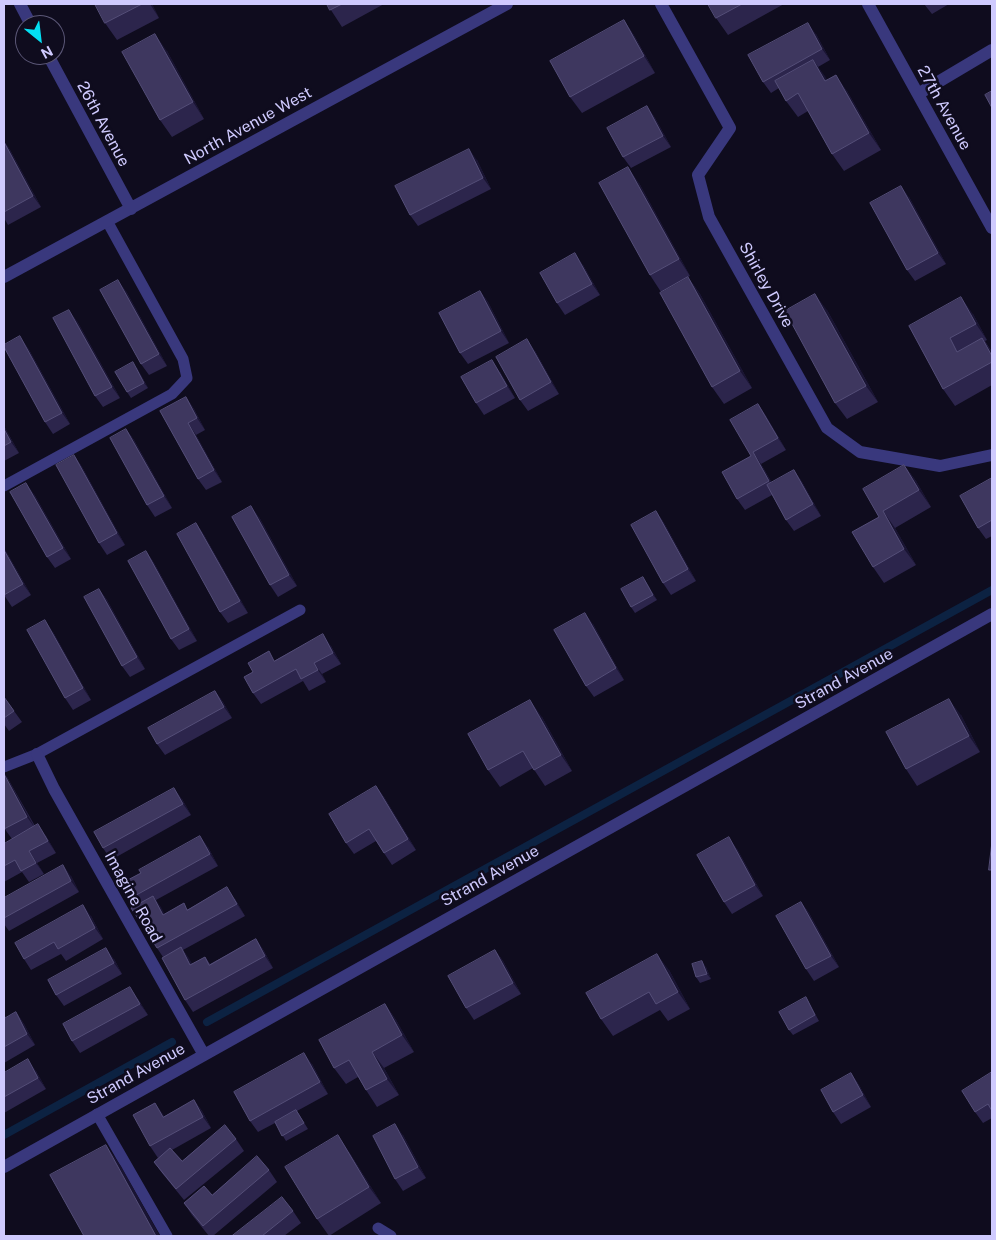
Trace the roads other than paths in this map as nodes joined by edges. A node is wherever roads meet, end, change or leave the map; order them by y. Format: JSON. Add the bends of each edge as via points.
{"nodes":[{"id":1,"x":20,"y":4,"type":"edge"},
{"id":2,"x":507,"y":4,"type":"edge"},
{"id":3,"x":661,"y":4,"type":"edge"},
{"id":4,"x":868,"y":4,"type":"edge"},
{"id":5,"x":26,"y":15,"type":"edge"},
{"id":6,"x":992,"y":50,"type":"edge"},
{"id":7,"x":53,"y":65,"type":"edge"},
{"id":8,"x":918,"y":94,"type":"junction"},
{"id":9,"x":130,"y":209,"type":"junction"},
{"id":10,"x":107,"y":222,"type":"junction"},
{"id":11,"x":992,"y":228,"type":"edge"},
{"id":12,"x":4,"y":277,"type":"edge"},
{"id":13,"x":992,"y":455,"type":"edge"},
{"id":14,"x":4,"y":486,"type":"edge"},
{"id":15,"x":300,"y":610,"type":"dead end"},
{"id":16,"x":992,"y":614,"type":"edge"},
{"id":17,"x":37,"y":754,"type":"junction"},
{"id":18,"x":4,"y":767,"type":"edge"},
{"id":19,"x":204,"y":1055,"type":"junction"},
{"id":20,"x":98,"y":1114,"type":"junction"},
{"id":21,"x":4,"y":1167,"type":"edge"},
{"id":22,"x":378,"y":1228,"type":"dead end"},
{"id":23,"x":166,"y":1236,"type":"edge"},
{"id":24,"x":390,"y":1236,"type":"edge"}],
"edges":[{"from":1,"to":5,"type":"street"},
{"from":2,"to":9,"type":"street","name":"North Avenue West"},
{"from":3,"to":13,"type":"street","name":"Shirley Drive","via":[[730,128],[698,175],[709,217],[827,428],[860,452],[940,466]]},
{"from":4,"to":8,"type":"street","name":"27th Avenue"},
{"from":6,"to":8,"type":"street"},
{"from":7,"to":9,"type":"street","name":"26th Avenue"},
{"from":8,"to":11,"type":"street","name":"27th Avenue"},
{"from":9,"to":10,"type":"street","name":"North Avenue West"},
{"from":10,"to":12,"type":"street","name":"North Avenue West"},
{"from":10,"to":14,"type":"lane","via":[[183,359],[187,378],[172,394]]},
{"from":15,"to":17,"type":"lane"},
{"from":16,"to":19,"type":"street","name":"Strand Avenue"},
{"from":17,"to":18,"type":"lane"},
{"from":17,"to":19,"type":"street","name":"Imagine Road"},
{"from":19,"to":20,"type":"street","name":"Strand Avenue"},
{"from":20,"to":21,"type":"street","name":"Strand Avenue"},
{"from":20,"to":23,"type":"lane"},
{"from":22,"to":24,"type":"lane"}]}
